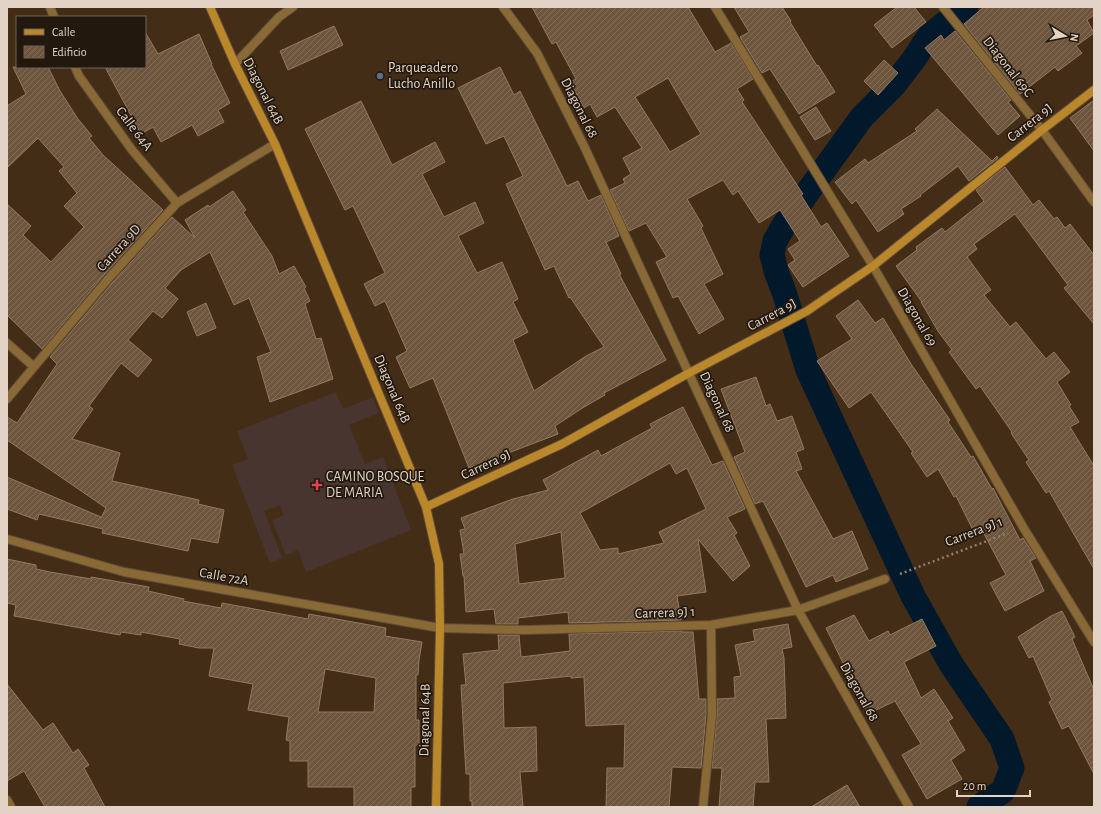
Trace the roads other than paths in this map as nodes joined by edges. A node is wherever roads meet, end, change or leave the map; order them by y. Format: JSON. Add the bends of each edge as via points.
{"nodes":[{"id":1,"x":210,"y":7,"type":"edge"},
{"id":2,"x":281,"y":7,"type":"edge"},
{"id":3,"x":293,"y":7,"type":"edge"},
{"id":4,"x":503,"y":7,"type":"edge"},
{"id":5,"x":715,"y":7,"type":"edge"},
{"id":6,"x":945,"y":9,"type":"edge"},
{"id":7,"x":279,"y":18,"type":"junction"},
{"id":8,"x":235,"y":64,"type":"junction"},
{"id":9,"x":75,"y":68,"type":"edge"},
{"id":10,"x":1094,"y":90,"type":"edge"},
{"id":11,"x":1042,"y":130,"type":"junction"},
{"id":12,"x":275,"y":144,"type":"junction"},
{"id":13,"x":1094,"y":202,"type":"edge"},
{"id":14,"x":177,"y":203,"type":"junction"},
{"id":15,"x":873,"y":266,"type":"junction"},
{"id":16,"x":7,"y":343,"type":"edge"},
{"id":17,"x":33,"y":366,"type":"junction"},
{"id":18,"x":689,"y":374,"type":"junction"},
{"id":19,"x":7,"y":399,"type":"edge"},
{"id":20,"x":426,"y":507,"type":"junction"},
{"id":21,"x":7,"y":539,"type":"edge"},
{"id":22,"x":885,"y":579,"type":"dead end"},
{"id":23,"x":798,"y":610,"type":"junction"},
{"id":24,"x":711,"y":625,"type":"junction"},
{"id":25,"x":440,"y":628,"type":"junction"},
{"id":26,"x":1094,"y":642,"type":"edge"},
{"id":27,"x":7,"y":800,"type":"edge"},
{"id":28,"x":11,"y":807,"type":"edge"},
{"id":29,"x":436,"y":807,"type":"edge"},
{"id":30,"x":703,"y":807,"type":"edge"},
{"id":31,"x":909,"y":807,"type":"edge"}],
"edges":[{"from":1,"to":8,"type":"street","name":"Diagonal 64B"},
{"from":2,"to":7,"type":"street"},
{"from":3,"to":7,"type":"street"},
{"from":4,"to":18,"type":"street","name":"Diagonal 68","via":[[537,53],[581,138]]},
{"from":5,"to":15,"type":"street","name":"Diagonal 69"},
{"from":6,"to":11,"type":"street","name":"Diagonal 69C"},
{"from":7,"to":8,"type":"street"},
{"from":8,"to":12,"type":"street","name":"Diagonal 64B"},
{"from":9,"to":14,"type":"street","name":"Calle 64A","via":[[132,150]]},
{"from":10,"to":11,"type":"street","name":"Carrera 9J"},
{"from":11,"to":13,"type":"street","name":"Diagonal 69C"},
{"from":11,"to":15,"type":"street","name":"Carrera 9J"},
{"from":12,"to":14,"type":"street","name":"Carrera 9D"},
{"from":12,"to":20,"type":"street","name":"Diagonal 64B"},
{"from":14,"to":17,"type":"street","name":"Carrera 9D"},
{"from":15,"to":18,"type":"street","name":"Carrera 9J","via":[[807,311]]},
{"from":15,"to":26,"type":"street","name":"Diagonal 69","via":[[1023,527]]},
{"from":16,"to":17,"type":"street"},
{"from":17,"to":19,"type":"street","name":"Carrera 9D"},
{"from":18,"to":20,"type":"street","name":"Carrera 9J","via":[[562,444]]},
{"from":18,"to":23,"type":"street","name":"Diagonal 68"},
{"from":20,"to":25,"type":"street","name":"Diagonal 64B","via":[[438,564]]},
{"from":21,"to":25,"type":"street","name":"Calle 72A","via":[[124,572]]},
{"from":22,"to":23,"type":"street","name":"Carrera 9J 1"},
{"from":23,"to":24,"type":"street","name":"Carrera 9J 1"},
{"from":23,"to":31,"type":"street","name":"Diagonal 68"},
{"from":24,"to":25,"type":"street","name":"Carrera 9J 1","via":[[524,630]]},
{"from":24,"to":30,"type":"street","via":[[712,715]]},
{"from":25,"to":29,"type":"street","name":"Diagonal 64B"},
{"from":27,"to":28,"type":"street"}]}
